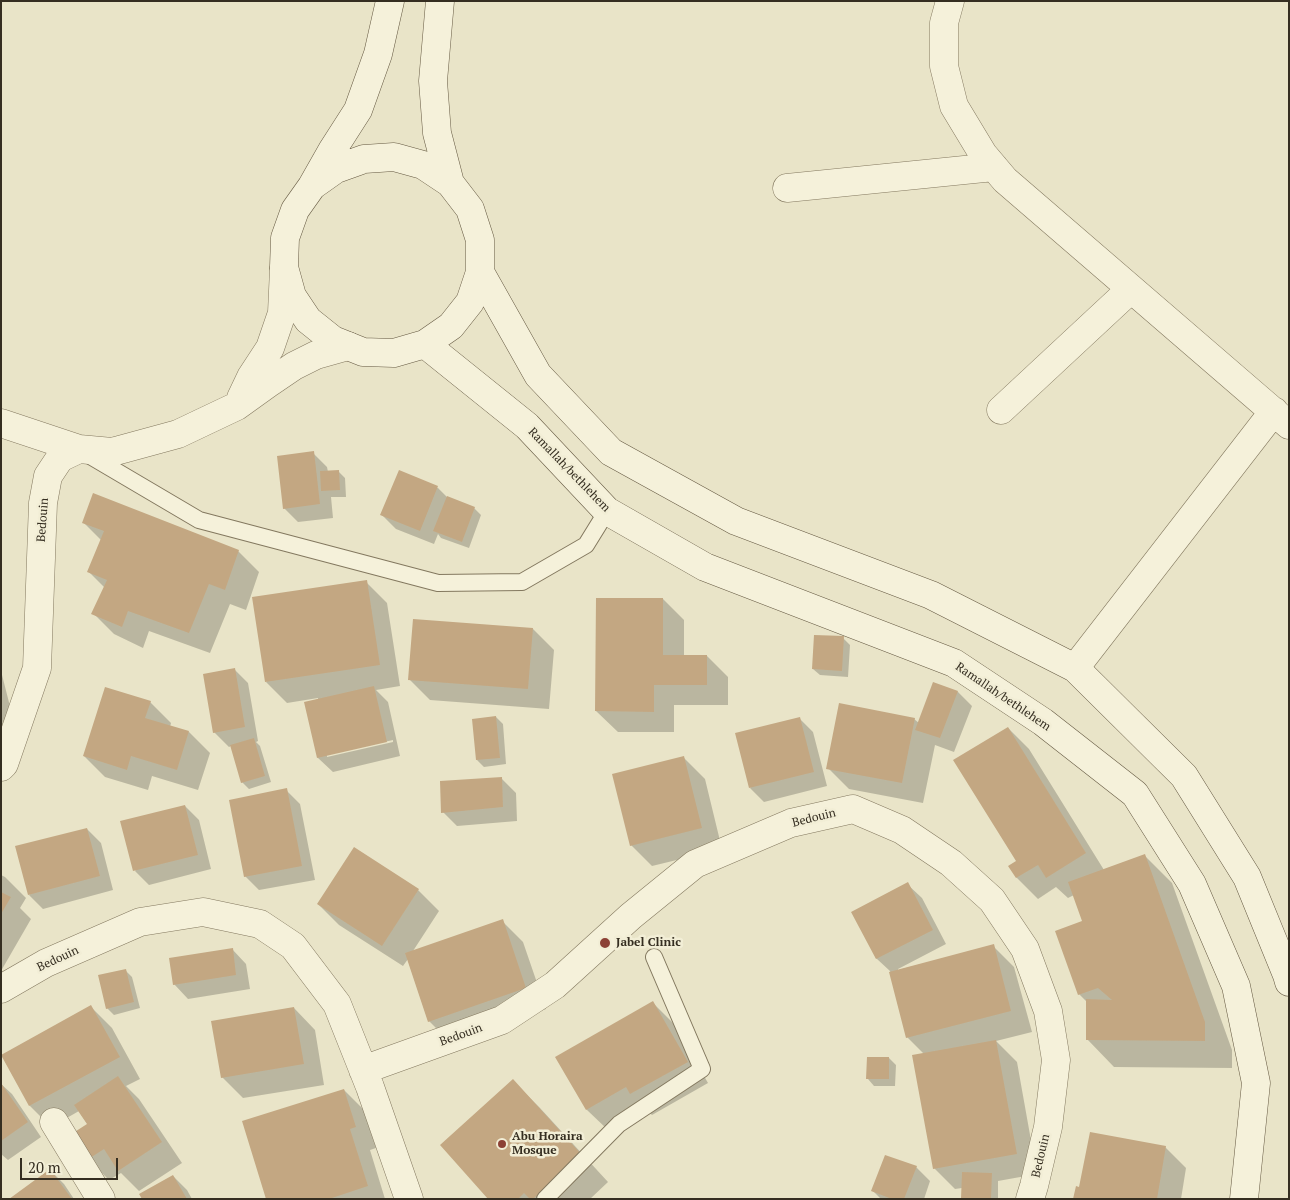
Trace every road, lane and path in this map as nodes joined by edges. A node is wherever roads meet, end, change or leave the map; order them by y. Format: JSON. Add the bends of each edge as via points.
{"nodes":[{"id":1,"x":390,"y":1,"type":"edge"},
{"id":2,"x":440,"y":1,"type":"edge"},
{"id":3,"x":950,"y":1,"type":"edge"},
{"id":4,"x":994,"y":167,"type":"junction"},
{"id":5,"x":450,"y":183,"type":"junction"},
{"id":6,"x":312,"y":186,"type":"junction"},
{"id":7,"x":787,"y":188,"type":"dead end"},
{"id":8,"x":284,"y":267,"type":"junction"},
{"id":9,"x":480,"y":272,"type":"junction"},
{"id":10,"x":1131,"y":288,"type":"junction"},
{"id":11,"x":425,"y":344,"type":"junction"},
{"id":12,"x":348,"y":346,"type":"junction"},
{"id":13,"x":237,"y":406,"type":"junction"},
{"id":14,"x":1001,"y":410,"type":"dead end"},
{"id":15,"x":1281,"y":418,"type":"edge"},
{"id":16,"x":1,"y":423,"type":"edge"},
{"id":17,"x":79,"y":449,"type":"junction"},
{"id":18,"x":607,"y":511,"type":"junction"},
{"id":19,"x":1075,"y":668,"type":"junction"},
{"id":20,"x":1,"y":767,"type":"edge"},
{"id":21,"x":654,"y":957,"type":"dead end"},
{"id":22,"x":1289,"y":982,"type":"edge"},
{"id":23,"x":1,"y":989,"type":"edge"},
{"id":24,"x":363,"y":1070,"type":"junction"},
{"id":25,"x":54,"y":1122,"type":"dead end"},
{"id":26,"x":101,"y":1199,"type":"edge"},
{"id":27,"x":409,"y":1199,"type":"edge"},
{"id":28,"x":546,"y":1199,"type":"edge"},
{"id":29,"x":1030,"y":1199,"type":"edge"},
{"id":30,"x":1244,"y":1199,"type":"edge"}],
"edges":[{"from":1,"to":6,"type":"street","via":[[378,54],[358,110]]},
{"from":2,"to":5,"type":"street","via":[[433,81],[437,133]]},
{"from":3,"to":4,"type":"street","via":[[944,23],[944,66],[954,106]]},
{"from":4,"to":7,"type":"street"},
{"from":4,"to":10,"type":"street"},
{"from":5,"to":6,"type":"street","via":[[423,165],[394,157],[364,159],[336,168]]},
{"from":5,"to":9,"type":"street","via":[[470,209],[480,240]]},
{"from":6,"to":8,"type":"street","via":[[295,210],[288,228]]},
{"from":8,"to":12,"type":"street","via":[[292,296],[308,320],[333,340]]},
{"from":8,"to":13,"type":"street","via":[[282,313],[270,348]]},
{"from":9,"to":11,"type":"street","via":[[470,302],[451,326]]},
{"from":9,"to":19,"type":"street","via":[[538,375],[611,452],[736,521],[930,596]]},
{"from":10,"to":14,"type":"street"},
{"from":10,"to":15,"type":"street"},
{"from":11,"to":12,"type":"street","via":[[394,353],[363,352]]},
{"from":11,"to":18,"type":"street","name":"Ramallah/bethlehem","via":[[527,426]]},
{"from":12,"to":13,"type":"street","via":[[294,366]]},
{"from":13,"to":17,"type":"street","via":[[178,434],[112,452]]},
{"from":15,"to":19,"type":"street"},
{"from":16,"to":17,"type":"street"},
{"from":17,"to":18,"type":"lane","via":[[200,520],[438,583],[522,582],[586,545]]},
{"from":17,"to":20,"type":"street","name":"Bedouin","via":[[60,458],[48,476],[43,503],[37,668]]},
{"from":18,"to":30,"type":"street","name":"Ramallah/bethlehem","via":[[705,568],[954,663],[1043,722],[1135,794],[1192,884],[1236,986],[1256,1083]]},
{"from":19,"to":22,"type":"street","via":[[1184,776],[1247,877]]},
{"from":21,"to":28,"type":"lane","via":[[702,1069],[619,1124]]},
{"from":23,"to":24,"type":"street","name":"Bedouin","via":[[46,963],[140,922],[203,912],[260,924],[293,946],[337,1004]]},
{"from":24,"to":27,"type":"street","name":"Bedouin"},
{"from":24,"to":29,"type":"street","name":"Bedouin","via":[[502,1020],[555,985],[694,864],[791,823],[853,808],[902,830],[951,863],[992,900],[1024,949],[1048,1011],[1056,1060],[1048,1127]]},
{"from":25,"to":26,"type":"street"}]}
